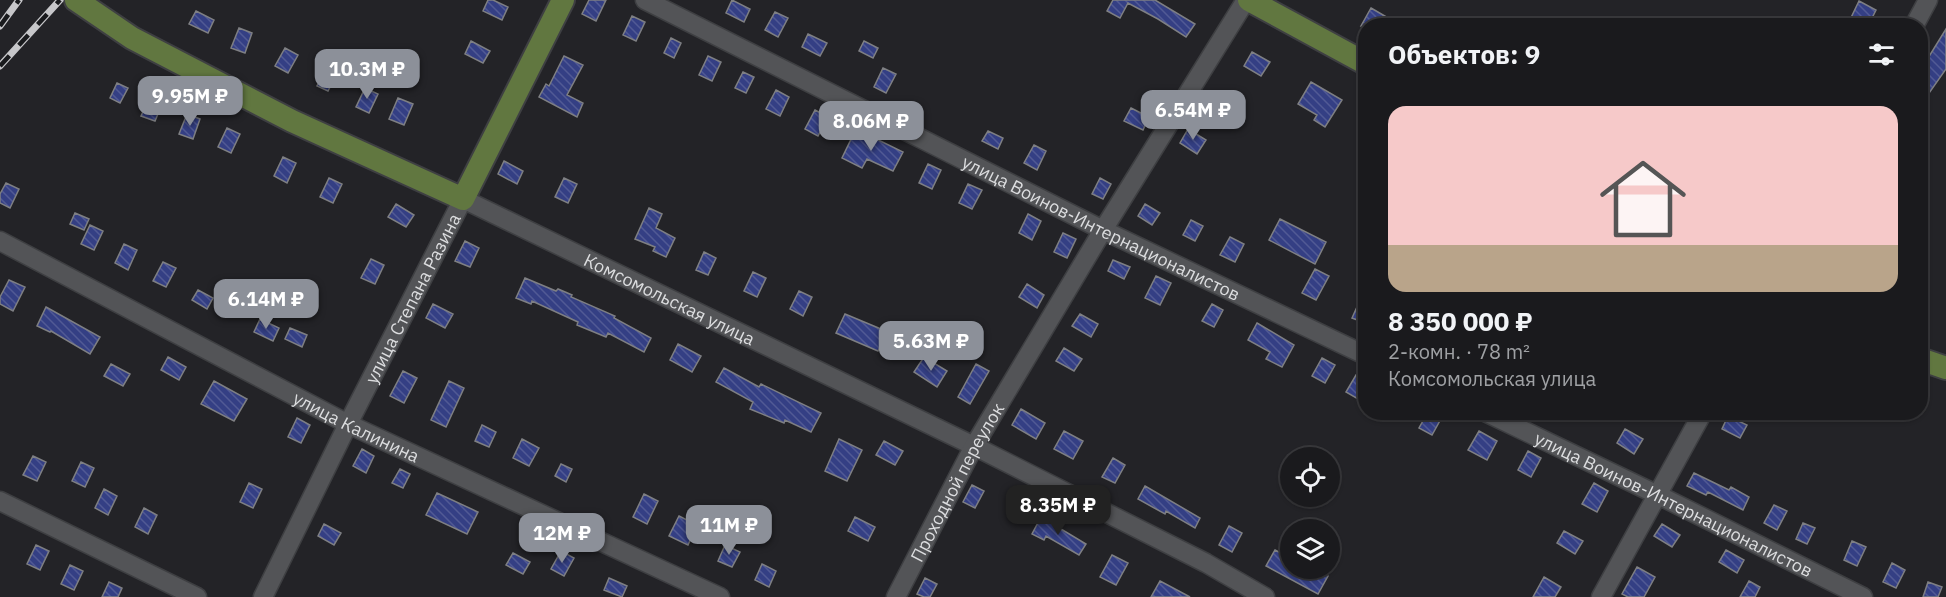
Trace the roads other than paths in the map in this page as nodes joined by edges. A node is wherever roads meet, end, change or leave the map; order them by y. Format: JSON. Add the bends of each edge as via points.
{"nodes":[{"id":1,"x":76,"y":0,"type":"edge"},
{"id":2,"x":563,"y":0,"type":"edge"},
{"id":3,"x":645,"y":0,"type":"edge"},
{"id":4,"x":1247,"y":0,"type":"edge"},
{"id":5,"x":1928,"y":0,"type":"edge"},
{"id":6,"x":1918,"y":18,"type":"edge"},
{"id":7,"x":1358,"y":59,"type":"edge"},
{"id":8,"x":463,"y":199,"type":"junction"},
{"id":9,"x":1103,"y":230,"type":"junction"},
{"id":10,"x":0,"y":241,"type":"edge"},
{"id":11,"x":1358,"y":352,"type":"edge"},
{"id":12,"x":1928,"y":362,"type":"edge"},
{"id":13,"x":1946,"y":368,"type":"edge"},
{"id":14,"x":1502,"y":420,"type":"edge"},
{"id":15,"x":1699,"y":420,"type":"edge"},
{"id":16,"x":348,"y":424,"type":"junction"},
{"id":17,"x":974,"y":446,"type":"junction"},
{"id":18,"x":1658,"y":495,"type":"junction"},
{"id":19,"x":0,"y":501,"type":"edge"},
{"id":20,"x":196,"y":597,"type":"edge"},
{"id":21,"x":263,"y":597,"type":"edge"},
{"id":22,"x":720,"y":597,"type":"edge"},
{"id":23,"x":896,"y":597,"type":"edge"},
{"id":24,"x":1265,"y":597,"type":"edge"},
{"id":25,"x":1601,"y":597,"type":"edge"},
{"id":26,"x":1863,"y":597,"type":"edge"}],
"edges":[{"from":1,"to":8,"type":"main road","name":"Комсомольская улица","via":[[132,38],[292,121]]},
{"from":2,"to":8,"type":"main road","name":"улица Степана Разина"},
{"from":3,"to":9,"type":"street","name":"улица Воинов-Интернационалистов"},
{"from":4,"to":7,"type":"main road"},
{"from":4,"to":9,"type":"street","name":"Проходной переулок"},
{"from":5,"to":6,"type":"street"},
{"from":8,"to":16,"type":"street","name":"улица Степана Разина"},
{"from":8,"to":17,"type":"street","name":"Комсомольская улица"},
{"from":9,"to":11,"type":"street","name":"улица Воинов-Интернационалистов"},
{"from":9,"to":17,"type":"street","name":"Проходной переулок"},
{"from":10,"to":16,"type":"street","name":"улица Калинина"},
{"from":12,"to":13,"type":"main road"},
{"from":14,"to":18,"type":"street","name":"улица Воинов-Интернационалистов"},
{"from":15,"to":18,"type":"street"},
{"from":16,"to":21,"type":"street","name":"улица Степана Разина"},
{"from":16,"to":22,"type":"street","name":"улица Калинина"},
{"from":17,"to":23,"type":"street","name":"Проходной переулок"},
{"from":17,"to":24,"type":"street","name":"Комсомольская улица","via":[[1206,563]]},
{"from":18,"to":25,"type":"street"},
{"from":18,"to":26,"type":"street","name":"улица Воинов-Интернационалистов"},
{"from":19,"to":20,"type":"street"}]}
